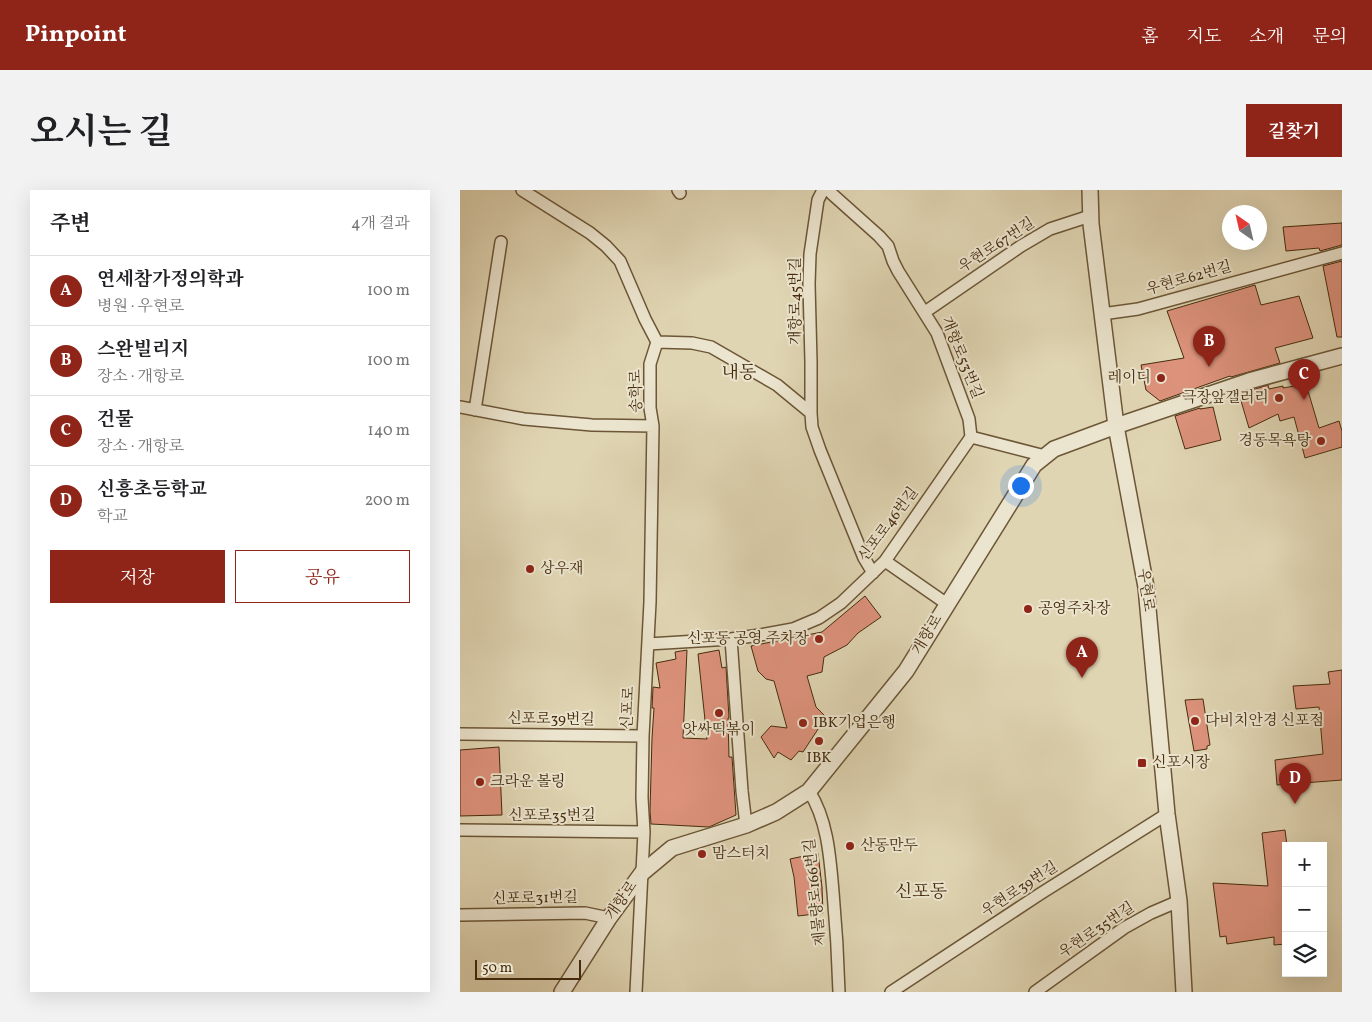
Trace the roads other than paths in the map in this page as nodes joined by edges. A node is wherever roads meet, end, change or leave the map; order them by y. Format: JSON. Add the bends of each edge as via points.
{"nodes":[{"id":1,"x":522,"y":190,"type":"edge"},
{"id":2,"x":823,"y":190,"type":"edge"},
{"id":3,"x":829,"y":190,"type":"edge"},
{"id":4,"x":1090,"y":190,"type":"edge"},
{"id":5,"x":1090,"y":216,"type":"junction"},
{"id":6,"x":501,"y":242,"type":"dead end"},
{"id":7,"x":1342,"y":253,"type":"edge"},
{"id":8,"x":925,"y":312,"type":"junction"},
{"id":9,"x":1102,"y":314,"type":"junction"},
{"id":10,"x":657,"y":342,"type":"junction"},
{"id":11,"x":1342,"y":356,"type":"edge"},
{"id":12,"x":460,"y":407,"type":"edge"},
{"id":13,"x":475,"y":410,"type":"junction"},
{"id":14,"x":811,"y":413,"type":"junction"},
{"id":15,"x":653,"y":426,"type":"junction"},
{"id":16,"x":1116,"y":426,"type":"junction"},
{"id":17,"x":970,"y":437,"type":"junction"},
{"id":18,"x":1045,"y":456,"type":"junction"},
{"id":19,"x":885,"y":562,"type":"junction"},
{"id":20,"x":873,"y":573,"type":"junction"},
{"id":21,"x":947,"y":604,"type":"junction"},
{"id":22,"x":732,"y":639,"type":"junction"},
{"id":23,"x":648,"y":644,"type":"junction"},
{"id":24,"x":460,"y":734,"type":"edge"},
{"id":25,"x":642,"y":736,"type":"junction"},
{"id":26,"x":809,"y":791,"type":"junction"},
{"id":27,"x":1167,"y":814,"type":"junction"},
{"id":28,"x":746,"y":825,"type":"junction"},
{"id":29,"x":460,"y":830,"type":"edge"},
{"id":30,"x":644,"y":832,"type":"junction"},
{"id":31,"x":642,"y":873,"type":"junction"},
{"id":32,"x":1179,"y":901,"type":"junction"},
{"id":33,"x":460,"y":915,"type":"edge"},
{"id":34,"x":609,"y":918,"type":"junction"},
{"id":35,"x":562,"y":992,"type":"edge"},
{"id":36,"x":636,"y":992,"type":"edge"},
{"id":37,"x":839,"y":992,"type":"edge"},
{"id":38,"x":890,"y":992,"type":"edge"},
{"id":39,"x":1035,"y":992,"type":"edge"},
{"id":40,"x":1184,"y":992,"type":"edge"}],
"edges":[{"from":1,"to":10,"type":"street","via":[[590,233],[620,261]]},
{"from":2,"to":14,"type":"street","name":"개항로45번길","via":[[818,200],[808,284]]},
{"from":3,"to":8,"type":"street","name":"개항로53번길","via":[[888,246],[898,272]]},
{"from":4,"to":5,"type":"street","name":"우현로"},
{"from":5,"to":8,"type":"street","name":"우현로67번길","via":[[1050,229]]},
{"from":5,"to":9,"type":"street","name":"우현로"},
{"from":6,"to":13,"type":"street"},
{"from":7,"to":9,"type":"street","name":"우현로62번길","via":[[1138,309]]},
{"from":8,"to":17,"type":"street","name":"개항로53번길","via":[[937,333],[969,419]]},
{"from":9,"to":16,"type":"street","name":"우현로"},
{"from":10,"to":14,"type":"street","via":[[710,347],[777,385]]},
{"from":10,"to":15,"type":"street","name":"송학로","via":[[650,364]]},
{"from":11,"to":16,"type":"street","name":"개항로","via":[[1249,381]]},
{"from":12,"to":13,"type":"street","name":"송학로"},
{"from":13,"to":15,"type":"street","name":"송학로","via":[[524,419]]},
{"from":14,"to":20,"type":"street","name":"개항로45번길","via":[[820,450]]},
{"from":15,"to":23,"type":"street","name":"신포로"},
{"from":16,"to":18,"type":"street","name":"개항로","via":[[1054,449]]},
{"from":16,"to":27,"type":"street","name":"우현로","via":[[1146,587]]},
{"from":17,"to":18,"type":"street"},
{"from":17,"to":19,"type":"street","name":"신포로46번길"},
{"from":18,"to":21,"type":"street","name":"개항로","via":[[1034,465]]},
{"from":19,"to":20,"type":"street","name":"신포로46번길"},
{"from":19,"to":21,"type":"street"},
{"from":20,"to":22,"type":"street","name":"신포로46번길","via":[[841,604],[819,618],[794,629]]},
{"from":21,"to":26,"type":"street","name":"개항로","via":[[906,671]]},
{"from":22,"to":23,"type":"street","name":"신포로46번길"},
{"from":22,"to":28,"type":"street"},
{"from":23,"to":25,"type":"street","name":"신포로"},
{"from":24,"to":25,"type":"street","name":"신포로39번길"},
{"from":25,"to":30,"type":"street","name":"신포로"},
{"from":26,"to":28,"type":"street","name":"개항로","via":[[776,812]]},
{"from":26,"to":37,"type":"street","name":"제물량로166번길","via":[[817,803],[829,846]]},
{"from":27,"to":32,"type":"street","name":"우현로"},
{"from":27,"to":38,"type":"street","name":"우현로39번길"},
{"from":28,"to":31,"type":"street","name":"개항로","via":[[672,848]]},
{"from":29,"to":30,"type":"street","name":"신포로35번길"},
{"from":30,"to":31,"type":"street","name":"신포로"},
{"from":31,"to":34,"type":"street","name":"개항로"},
{"from":31,"to":36,"type":"street","name":"신포로"},
{"from":32,"to":39,"type":"street","name":"우현로35번길","via":[[1124,928]]},
{"from":32,"to":40,"type":"street","name":"우현로"},
{"from":33,"to":34,"type":"street","name":"신포로31번길","via":[[585,913]]},
{"from":34,"to":35,"type":"street","name":"개항로"}]}
